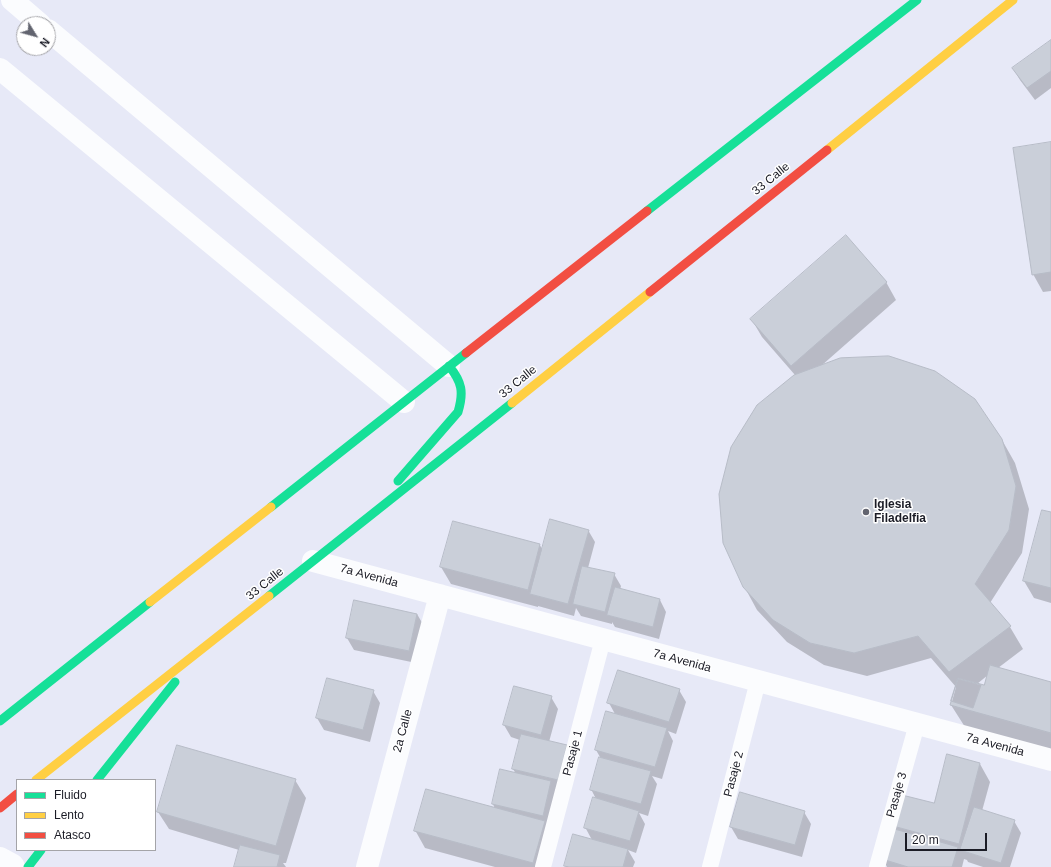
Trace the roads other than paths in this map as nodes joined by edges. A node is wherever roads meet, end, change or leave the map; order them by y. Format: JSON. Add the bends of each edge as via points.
{"nodes":[{"id":1,"x":12,"y":0,"type":"edge"},
{"id":2,"x":917,"y":0,"type":"edge"},
{"id":3,"x":1013,"y":0,"type":"edge"},
{"id":4,"x":31,"y":16,"type":"edge"},
{"id":5,"x":56,"y":37,"type":"edge"},
{"id":6,"x":0,"y":69,"type":"edge"},
{"id":7,"x":449,"y":366,"type":"junction"},
{"id":8,"x":404,"y":402,"type":"junction"},
{"id":9,"x":359,"y":525,"type":"junction"},
{"id":10,"x":313,"y":561,"type":"junction"},
{"id":11,"x":440,"y":595,"type":"junction"},
{"id":12,"x":602,"y":639,"type":"junction"},
{"id":13,"x":198,"y":653,"type":"junction"},
{"id":14,"x":758,"y":681,"type":"junction"},
{"id":15,"x":0,"y":721,"type":"edge"},
{"id":16,"x":917,"y":724,"type":"junction"},
{"id":17,"x":1051,"y":760,"type":"edge"},
{"id":18,"x":37,"y":779,"type":"edge"},
{"id":19,"x":98,"y":779,"type":"edge"},
{"id":20,"x":16,"y":795,"type":"edge"},
{"id":21,"x":0,"y":808,"type":"edge"},
{"id":22,"x":40,"y":851,"type":"edge"},
{"id":23,"x":0,"y":858,"type":"edge"},
{"id":24,"x":14,"y":867,"type":"edge"},
{"id":25,"x":28,"y":867,"type":"edge"},
{"id":26,"x":367,"y":867,"type":"edge"},
{"id":27,"x":542,"y":867,"type":"edge"},
{"id":28,"x":710,"y":867,"type":"edge"},
{"id":29,"x":877,"y":867,"type":"edge"}],
"edges":[{"from":1,"to":4,"type":"street"},
{"from":2,"to":7,"type":"main road"},
{"from":3,"to":9,"type":"main road","name":"33 Calle"},
{"from":5,"to":7,"type":"street"},
{"from":6,"to":8,"type":"street"},
{"from":7,"to":8,"type":"main road"},
{"from":7,"to":9,"type":"main road","via":[[457,375],[462,392],[458,412]]},
{"from":8,"to":15,"type":"main road"},
{"from":9,"to":10,"type":"main road","name":"33 Calle"},
{"from":10,"to":11,"type":"street","name":"7a Avenida"},
{"from":10,"to":13,"type":"main road","name":"33 Calle"},
{"from":11,"to":12,"type":"street","name":"7a Avenida"},
{"from":11,"to":26,"type":"street","name":"2a Calle"},
{"from":12,"to":14,"type":"street","name":"7a Avenida"},
{"from":12,"to":27,"type":"lane","name":"Pasaje 1"},
{"from":13,"to":18,"type":"main road","name":"33 Calle"},
{"from":13,"to":19,"type":"main road"},
{"from":14,"to":16,"type":"street","name":"7a Avenida"},
{"from":14,"to":28,"type":"lane","name":"Pasaje 2"},
{"from":16,"to":17,"type":"street","name":"7a Avenida"},
{"from":16,"to":29,"type":"lane","name":"Pasaje 3"},
{"from":20,"to":21,"type":"main road"},
{"from":22,"to":25,"type":"main road"},
{"from":23,"to":24,"type":"street"}]}
